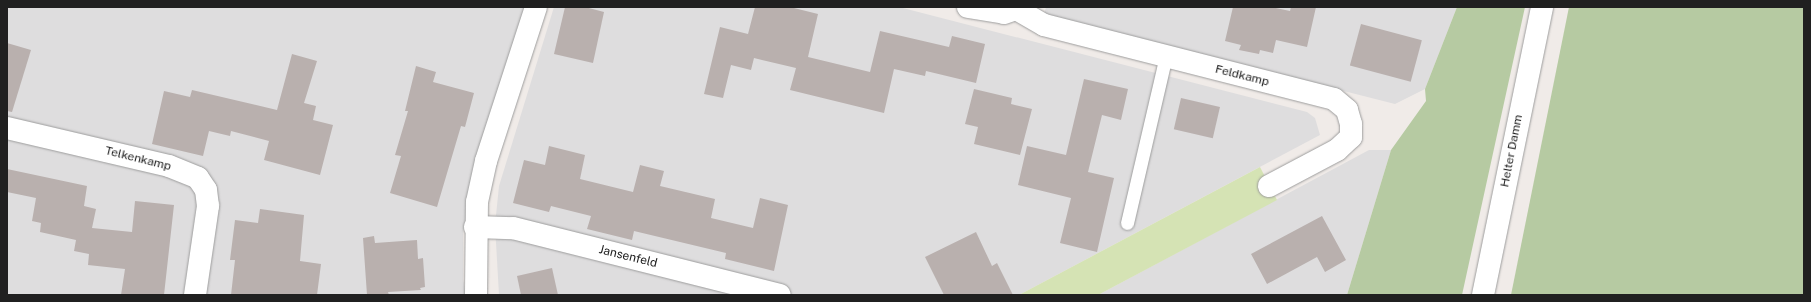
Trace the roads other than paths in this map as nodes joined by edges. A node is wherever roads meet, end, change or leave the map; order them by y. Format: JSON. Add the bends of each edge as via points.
{"nodes":[{"id":1,"x":536,"y":7,"type":"edge"},
{"id":2,"x":968,"y":7,"type":"edge"},
{"id":3,"x":1542,"y":7,"type":"edge"},
{"id":4,"x":1020,"y":8,"type":"edge"},
{"id":5,"x":1166,"y":56,"type":"junction"},
{"id":6,"x":7,"y":128,"type":"edge"},
{"id":7,"x":1268,"y":186,"type":"dead end"},
{"id":8,"x":1127,"y":223,"type":"dead end"},
{"id":9,"x":475,"y":227,"type":"junction"},
{"id":10,"x":196,"y":295,"type":"edge"},
{"id":11,"x":476,"y":295,"type":"edge"},
{"id":12,"x":780,"y":295,"type":"edge"},
{"id":13,"x":1483,"y":295,"type":"edge"}],
"edges":[{"from":1,"to":9,"type":"street","via":[[486,162],[476,202]]},
{"from":2,"to":4,"type":"street","name":"Feldkamp","via":[[993,12]]},
{"from":3,"to":13,"type":"street","name":"Helter Damm"},
{"from":4,"to":5,"type":"street","name":"Feldkamp","via":[[1044,25]]},
{"from":5,"to":7,"type":"street","name":"Feldkamp","via":[[1334,99],[1347,110],[1351,124],[1350,137],[1338,150]]},
{"from":5,"to":8,"type":"lane"},
{"from":6,"to":10,"type":"street","name":"Telkenkamp","via":[[169,166],[198,178],[206,190],[208,206]]},
{"from":9,"to":11,"type":"street"},
{"from":9,"to":12,"type":"street","name":"Jansenfeld","via":[[513,228]]}]}
